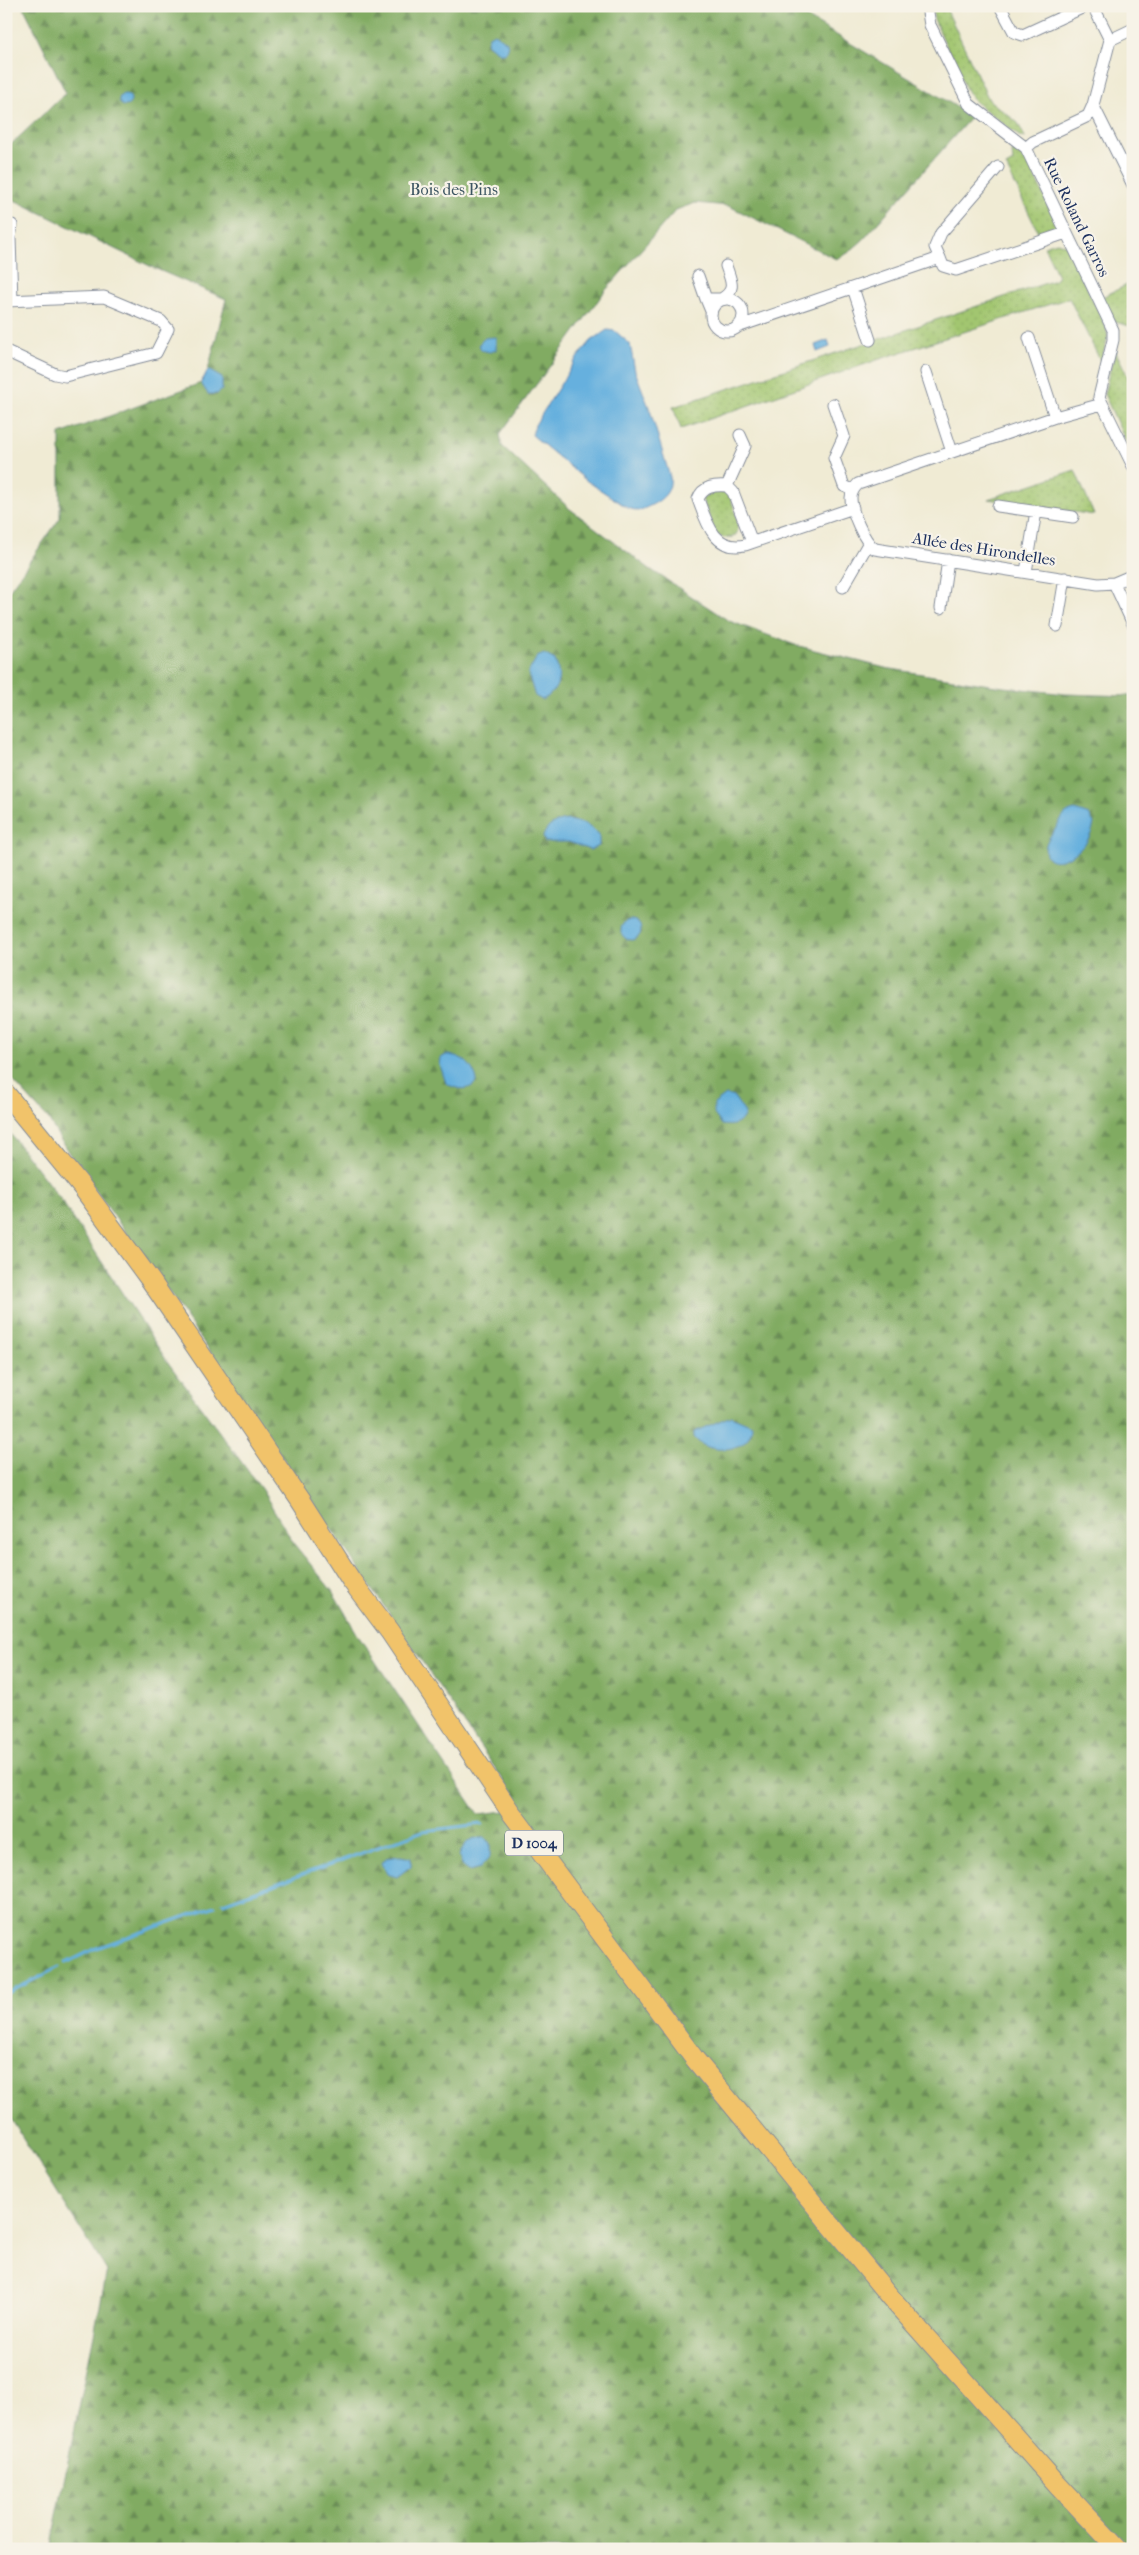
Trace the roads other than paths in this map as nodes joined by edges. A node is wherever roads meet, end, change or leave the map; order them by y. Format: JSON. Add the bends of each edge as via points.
{"nodes":[{"id":1,"x":927,"y":6,"type":"edge"},
{"id":2,"x":1000,"y":6,"type":"edge"},
{"id":3,"x":1086,"y":6,"type":"edge"},
{"id":4,"x":1093,"y":6,"type":"edge"},
{"id":5,"x":1133,"y":29,"type":"edge"},
{"id":6,"x":1110,"y":40,"type":"junction"},
{"id":7,"x":1093,"y":105,"type":"junction"},
{"id":8,"x":1026,"y":148,"type":"junction"},
{"id":9,"x":998,"y":167,"type":"dead end"},
{"id":10,"x":1129,"y":169,"type":"edge"},
{"id":11,"x":1133,"y":185,"type":"edge"},
{"id":12,"x":12,"y":225,"type":"dead end"},
{"id":13,"x":1066,"y":233,"type":"junction"},
{"id":14,"x":940,"y":258,"type":"junction"},
{"id":15,"x":726,"y":266,"type":"dead end"},
{"id":16,"x":698,"y":276,"type":"dead end"},
{"id":17,"x":8,"y":282,"type":"edge"},
{"id":18,"x":853,"y":288,"type":"junction"},
{"id":19,"x":706,"y":299,"type":"junction"},
{"id":20,"x":721,"y":299,"type":"junction"},
{"id":21,"x":9,"y":301,"type":"edge"},
{"id":22,"x":711,"y":311,"type":"junction"},
{"id":23,"x":737,"y":327,"type":"junction"},
{"id":24,"x":1029,"y":338,"type":"dead end"},
{"id":25,"x":870,"y":340,"type":"dead end"},
{"id":26,"x":6,"y":351,"type":"edge"},
{"id":27,"x":926,"y":372,"type":"dead end"},
{"id":28,"x":833,"y":404,"type":"dead end"},
{"id":29,"x":1102,"y":404,"type":"junction"},
{"id":30,"x":1055,"y":417,"type":"junction"},
{"id":31,"x":740,"y":435,"type":"dead end"},
{"id":32,"x":952,"y":452,"type":"junction"},
{"id":33,"x":1133,"y":466,"type":"edge"},
{"id":34,"x":727,"y":486,"type":"junction"},
{"id":35,"x":853,"y":490,"type":"junction"},
{"id":36,"x":998,"y":506,"type":"dead end"},
{"id":37,"x":853,"y":508,"type":"junction"},
{"id":38,"x":1036,"y":511,"type":"junction"},
{"id":39,"x":1073,"y":517,"type":"dead end"},
{"id":40,"x":752,"y":542,"type":"junction"},
{"id":41,"x":868,"y":544,"type":"junction"},
{"id":42,"x":948,"y":560,"type":"junction"},
{"id":43,"x":1026,"y":572,"type":"junction"},
{"id":44,"x":1133,"y":575,"type":"edge"},
{"id":45,"x":1065,"y":578,"type":"junction"},
{"id":46,"x":1114,"y":583,"type":"junction"},
{"id":47,"x":843,"y":587,"type":"dead end"},
{"id":48,"x":941,"y":608,"type":"dead end"},
{"id":49,"x":1133,"y":624,"type":"edge"},
{"id":50,"x":1058,"y":626,"type":"dead end"},
{"id":51,"x":6,"y":1094,"type":"edge"},
{"id":52,"x":6,"y":1112,"type":"edge"},
{"id":53,"x":1102,"y":2549,"type":"edge"},
{"id":54,"x":1118,"y":2549,"type":"edge"}],
"edges":[{"from":1,"to":8,"type":"street","name":"Rue Roland Garros","via":[[930,25],[969,104]]},
{"from":2,"to":3,"type":"street","via":[[1014,32],[1023,35]]},
{"from":4,"to":6,"type":"street"},
{"from":5,"to":6,"type":"street"},
{"from":6,"to":7,"type":"street"},
{"from":7,"to":8,"type":"street","via":[[1088,116]]},
{"from":7,"to":10,"type":"street"},
{"from":8,"to":13,"type":"street","name":"Rue Roland Garros"},
{"from":9,"to":14,"type":"street","via":[[941,233],[935,247]]},
{"from":10,"to":11,"type":"street"},
{"from":12,"to":17,"type":"street"},
{"from":13,"to":14,"type":"street","via":[[956,270],[943,266]]},
{"from":13,"to":29,"type":"street","name":"Rue Roland Garros","via":[[1113,330],[1099,394]]},
{"from":14,"to":18,"type":"street"},
{"from":15,"to":20,"type":"street","via":[[733,286],[730,294]]},
{"from":16,"to":19,"type":"street"},
{"from":17,"to":21,"type":"street"},
{"from":18,"to":23,"type":"street"},
{"from":18,"to":25,"type":"street"},
{"from":19,"to":20,"type":"street"},
{"from":19,"to":22,"type":"street"},
{"from":20,"to":22,"type":"street"},
{"from":20,"to":23,"type":"street","via":[[732,300],[740,307],[742,317]]},
{"from":21,"to":26,"type":"street","via":[[104,297],[161,321],[168,329],[156,353],[65,376]]},
{"from":22,"to":23,"type":"street","via":[[716,327],[727,330]]},
{"from":24,"to":30,"type":"street"},
{"from":27,"to":32,"type":"street"},
{"from":28,"to":35,"type":"street","via":[[844,436],[834,458],[844,486]]},
{"from":29,"to":30,"type":"street"},
{"from":29,"to":33,"type":"street","name":"Rue Roland Garros"},
{"from":30,"to":32,"type":"street"},
{"from":31,"to":34,"type":"street","via":[[745,446]]},
{"from":32,"to":35,"type":"street","via":[[858,484]]},
{"from":34,"to":40,"type":"street","via":[[733,492]]},
{"from":34,"to":40,"type":"street","via":[[706,488],[700,492],[698,498],[710,531],[729,545]]},
{"from":35,"to":37,"type":"street"},
{"from":36,"to":38,"type":"street"},
{"from":37,"to":40,"type":"street"},
{"from":37,"to":41,"type":"street"},
{"from":38,"to":39,"type":"street"},
{"from":38,"to":43,"type":"street"},
{"from":41,"to":42,"type":"street","name":"Allée des Hirondelles","via":[[875,549]]},
{"from":41,"to":47,"type":"street"},
{"from":42,"to":43,"type":"street","name":"Allée des Hirondelles"},
{"from":42,"to":48,"type":"street"},
{"from":43,"to":45,"type":"street","name":"Allée des Hirondelles"},
{"from":44,"to":46,"type":"street","name":"Allée des Hirondelles"},
{"from":45,"to":46,"type":"street","name":"Allée des Hirondelles","via":[[1098,584]]},
{"from":45,"to":50,"type":"street"},
{"from":46,"to":49,"type":"street"},
{"from":51,"to":54,"type":"highway","number":"D 1004","via":[[82,1187],[151,1281],[510,1811],[688,2050],[885,2291]]},
{"from":52,"to":53,"type":"highway","number":"D 1004","via":[[141,1287],[497,1812],[685,2066],[884,2308]]}]}
